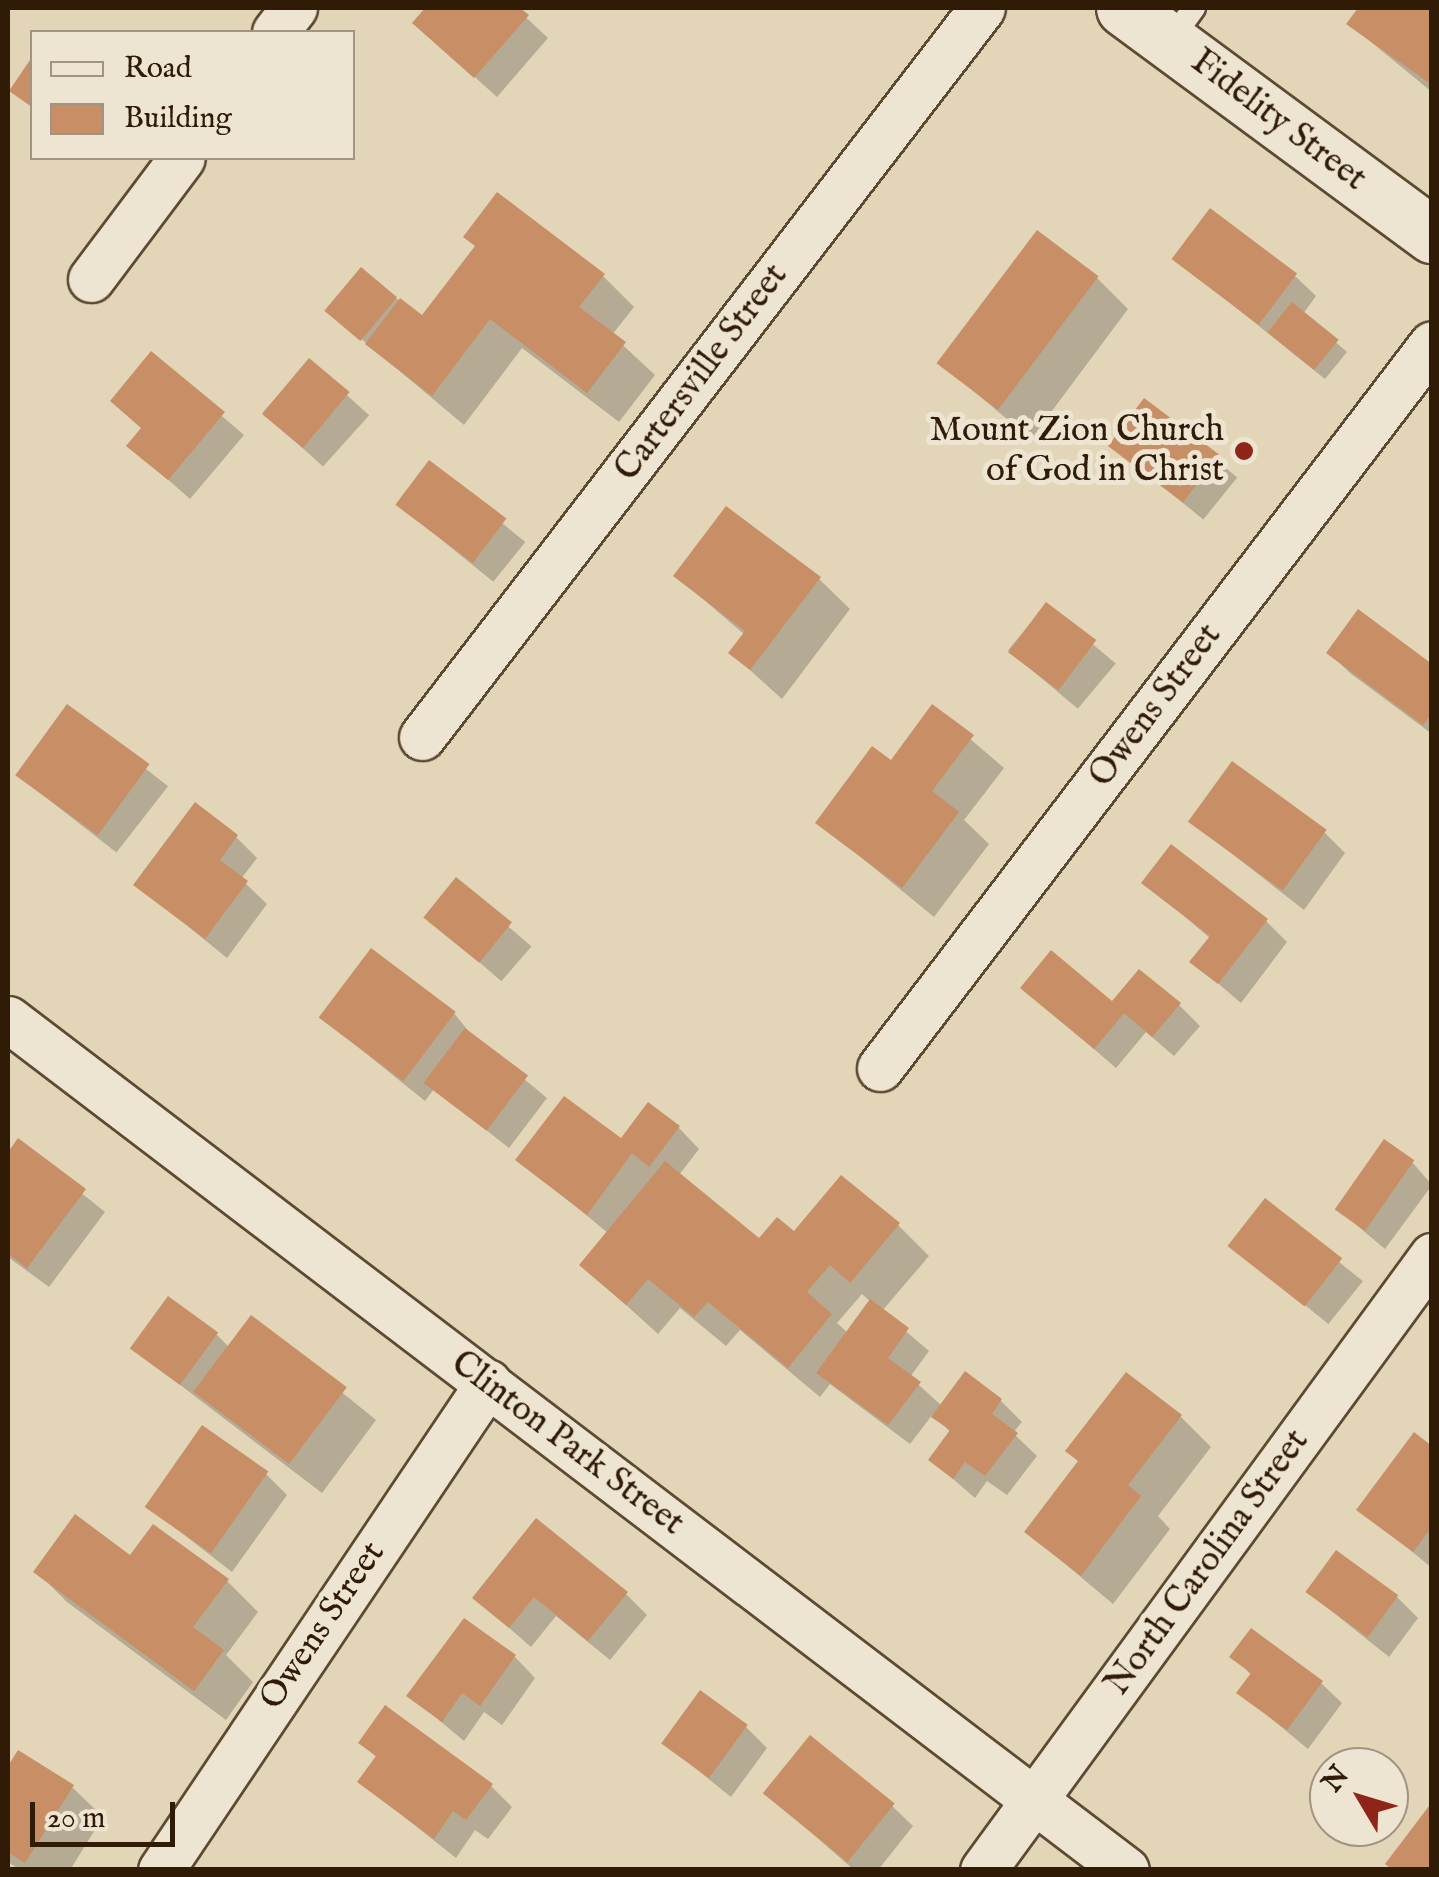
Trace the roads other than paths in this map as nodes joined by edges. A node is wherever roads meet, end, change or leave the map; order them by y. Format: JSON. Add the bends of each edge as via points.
{"nodes":[{"id":1,"x":294,"y":8,"type":"edge"},
{"id":2,"x":982,"y":8,"type":"edge"},
{"id":3,"x":1124,"y":8,"type":"edge"},
{"id":4,"x":1182,"y":24,"type":"edge"},
{"id":5,"x":277,"y":30,"type":"edge"},
{"id":6,"x":180,"y":160,"type":"edge"},
{"id":7,"x":1432,"y":235,"type":"edge"},
{"id":8,"x":91,"y":279,"type":"dead end"},
{"id":9,"x":1432,"y":344,"type":"edge"},
{"id":10,"x":422,"y":738,"type":"dead end"},
{"id":11,"x":8,"y":1019,"type":"edge"},
{"id":12,"x":880,"y":1068,"type":"dead end"},
{"id":13,"x":1432,"y":1256,"type":"edge"},
{"id":14,"x":488,"y":1384,"type":"junction"},
{"id":15,"x":1036,"y":1801,"type":"junction"},
{"id":16,"x":161,"y":1870,"type":"edge"},
{"id":17,"x":984,"y":1870,"type":"edge"},
{"id":18,"x":1126,"y":1870,"type":"edge"}],
"edges":[{"from":1,"to":5,"type":"street"},
{"from":2,"to":10,"type":"street","name":"Cartersville Street"},
{"from":3,"to":4,"type":"main road","name":"Fidelity Street"},
{"from":4,"to":7,"type":"main road","name":"Fidelity Street"},
{"from":6,"to":8,"type":"street"},
{"from":9,"to":12,"type":"street","name":"Owens Street"},
{"from":11,"to":14,"type":"street","name":"Clinton Park Street"},
{"from":13,"to":15,"type":"street","name":"North Carolina Street"},
{"from":14,"to":15,"type":"street","name":"Clinton Park Street"},
{"from":14,"to":16,"type":"street","name":"Owens Street"},
{"from":15,"to":17,"type":"street","name":"North Carolina Street"},
{"from":15,"to":18,"type":"street","name":"Clinton Park Street"}]}
